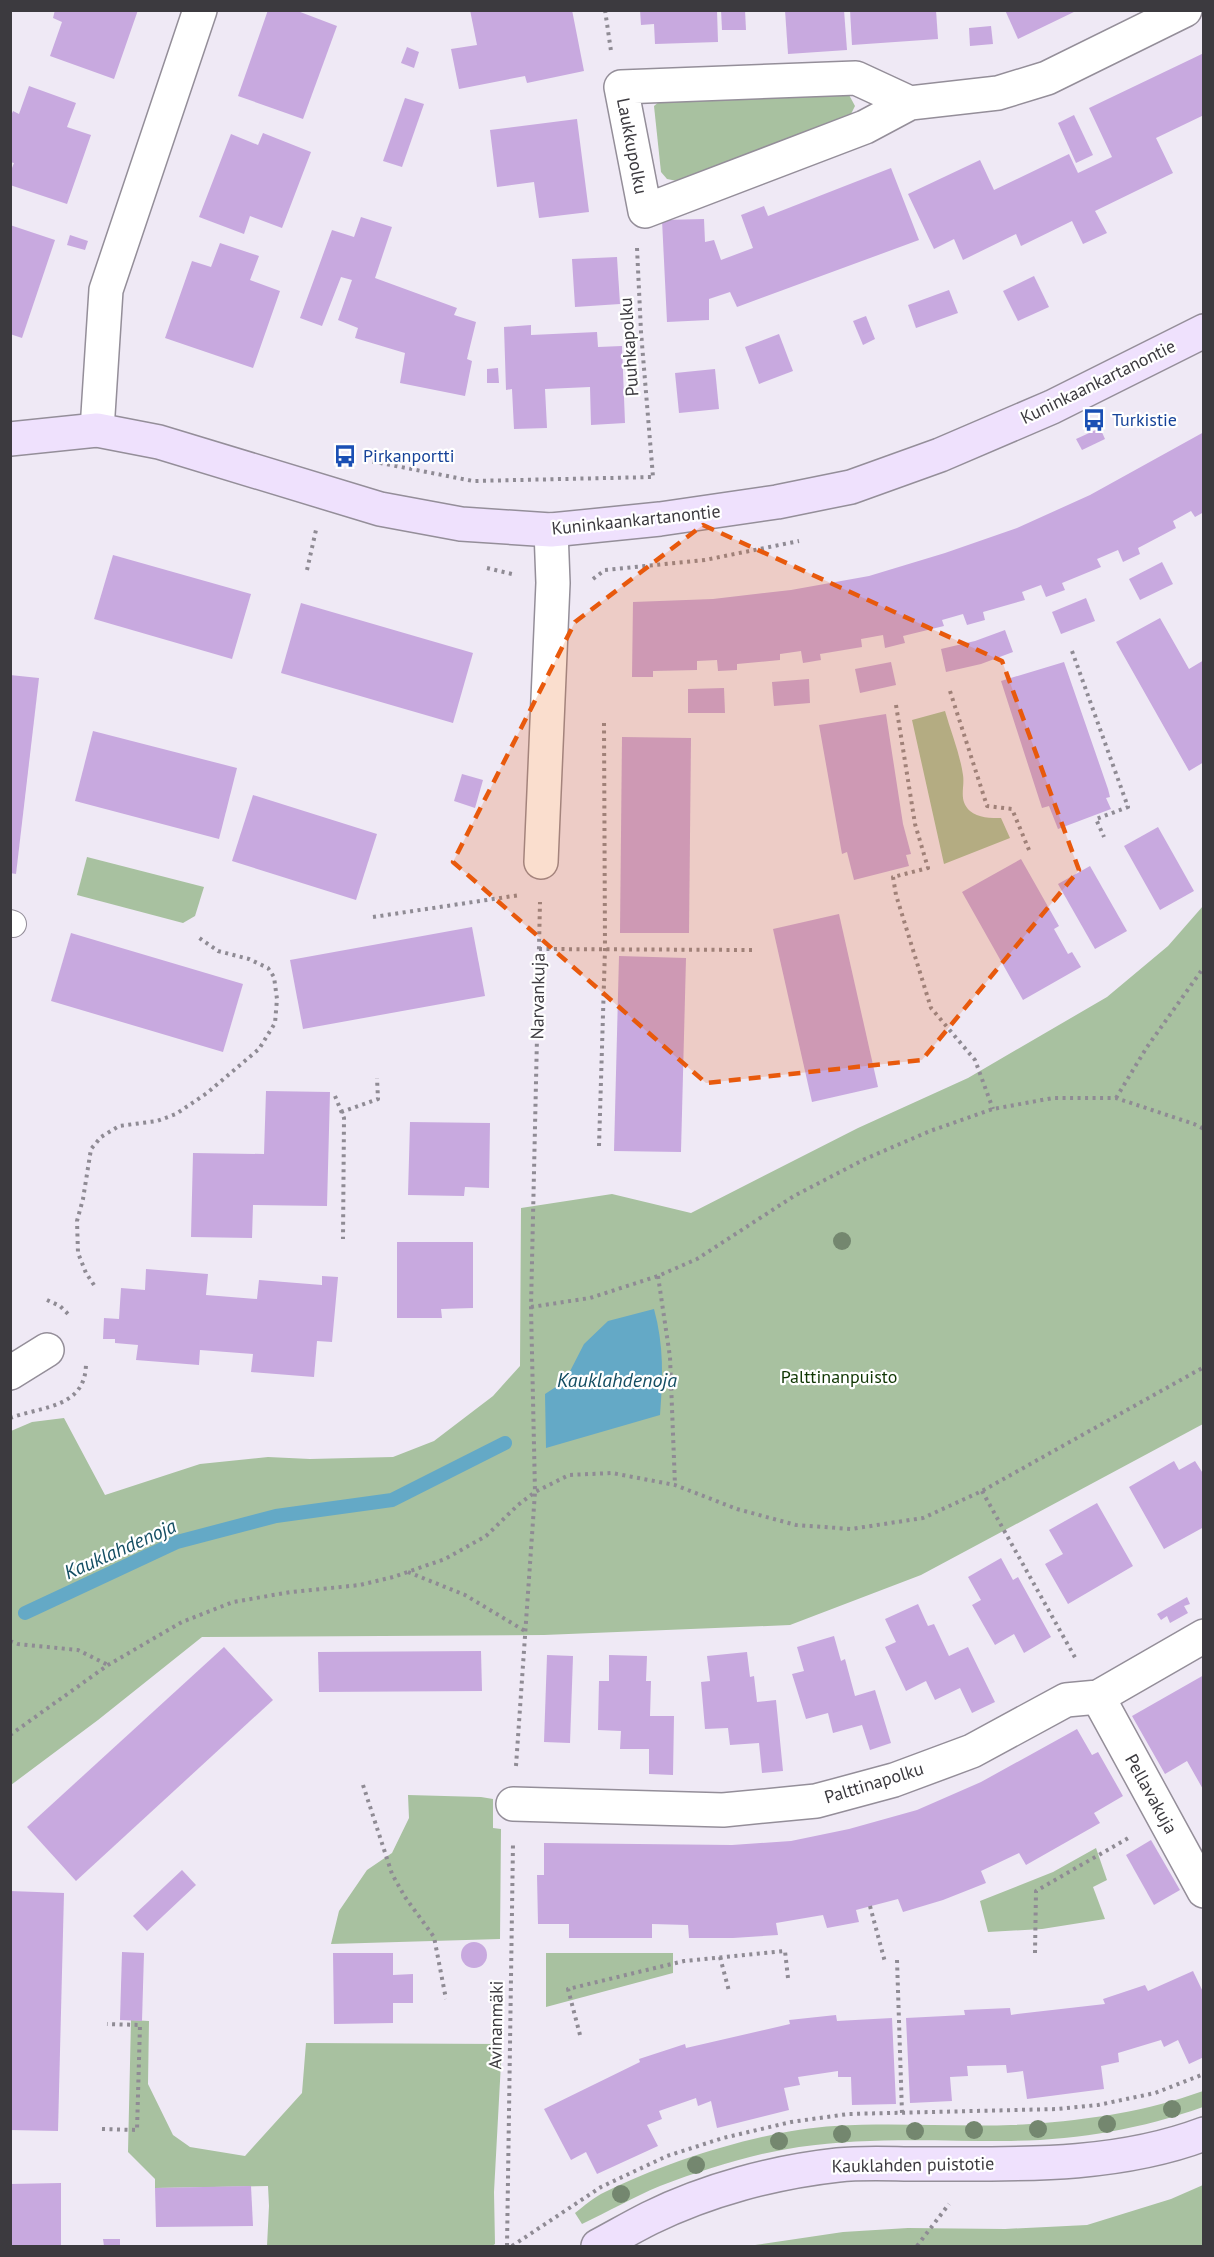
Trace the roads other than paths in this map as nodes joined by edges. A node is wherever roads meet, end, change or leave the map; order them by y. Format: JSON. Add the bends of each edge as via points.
{"nodes":[{"id":1,"x":200,"y":10,"type":"edge"},
{"id":2,"x":1185,"y":10,"type":"edge"},
{"id":3,"x":910,"y":103,"type":"junction"},
{"id":4,"x":1203,"y":331,"type":"edge"},
{"id":5,"x":97,"y":430,"type":"junction"},
{"id":6,"x":10,"y":439,"type":"edge"},
{"id":7,"x":551,"y":530,"type":"junction"},
{"id":8,"x":540,"y":877,"type":"road end"},
{"id":9,"x":47,"y":1350,"type":"dead end"},
{"id":10,"x":10,"y":1373,"type":"edge"},
{"id":11,"x":1203,"y":1636,"type":"edge"},
{"id":12,"x":1098,"y":1697,"type":"junction"},
{"id":13,"x":513,"y":1804,"type":"road end"},
{"id":14,"x":1203,"y":1891,"type":"edge"},
{"id":15,"x":1203,"y":2134,"type":"edge"},
{"id":16,"x":598,"y":2247,"type":"edge"}],
"edges":[{"from":1,"to":5,"type":"street","via":[[106,290]]},
{"from":2,"to":3,"type":"street","name":"Laukkupolku","via":[[1047,78],[998,93]]},
{"from":3,"to":3,"type":"street","name":"Laukkupolku","via":[[865,127],[645,211],[621,87],[856,78]]},
{"from":4,"to":7,"type":"street","name":"Kuninkaankartanontie","via":[[1052,407],[851,487],[707,513]]},
{"from":5,"to":6,"type":"street","name":"Kuninkaankartanontie"},
{"from":5,"to":7,"type":"street","name":"Kuninkaankartanontie","via":[[159,442],[380,509],[461,524]]},
{"from":7,"to":8,"type":"street","via":[[553,583]]},
{"from":9,"to":10,"type":"street"},
{"from":11,"to":12,"type":"street","name":"Palttinapolku"},
{"from":12,"to":13,"type":"street","name":"Palttinapolku","via":[[1066,1700],[972,1751],[816,1801],[723,1810]]},
{"from":12,"to":14,"type":"street","name":"Pellavakuja"},
{"from":15,"to":16,"type":"street","name":"Kauklahden puistotie","via":[[1127,2154],[1064,2162],[839,2165],[775,2175],[706,2195],[651,2217]]}]}
